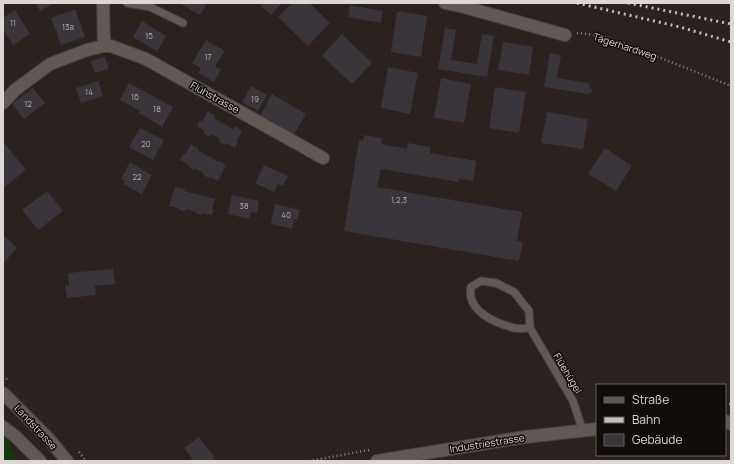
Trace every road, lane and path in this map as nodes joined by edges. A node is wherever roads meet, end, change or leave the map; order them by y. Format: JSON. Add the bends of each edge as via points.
{"nodes":[{"id":1,"x":103,"y":3,"type":"edge"},
{"id":2,"x":127,"y":3,"type":"edge"},
{"id":3,"x":445,"y":3,"type":"edge"},
{"id":4,"x":183,"y":23,"type":"dead end"},
{"id":5,"x":565,"y":35,"type":"joint"},
{"id":6,"x":104,"y":46,"type":"junction"},
{"id":7,"x":731,"y":86,"type":"edge"},
{"id":8,"x":3,"y":103,"type":"edge"},
{"id":9,"x":323,"y":158,"type":"dead end"},
{"id":10,"x":530,"y":328,"type":"junction"},
{"id":11,"x":3,"y":393,"type":"edge"},
{"id":12,"x":3,"y":427,"type":"edge"},
{"id":13,"x":596,"y":429,"type":"edge"},
{"id":14,"x":584,"y":430,"type":"junction"},
{"id":15,"x":40,"y":461,"type":"edge"},
{"id":16,"x":67,"y":461,"type":"edge"},
{"id":17,"x":377,"y":461,"type":"edge"}],
"edges":[{"from":1,"to":6,"type":"street"},
{"from":2,"to":4,"type":"lane","via":[[150,7]]},
{"from":3,"to":5,"type":"street"},
{"from":5,"to":7,"type":"path","name":"Tägerhardweg","via":[[598,35]]},
{"from":6,"to":8,"type":"street","name":"Flühstrasse","via":[[50,64],[15,90]]},
{"from":6,"to":9,"type":"street","name":"Flühstrasse","via":[[111,46],[146,59]]},
{"from":10,"to":10,"type":"lane","name":"Flüehügel","via":[[529,311],[514,292],[496,283],[481,281],[471,287],[471,300],[482,315],[515,328]]},
{"from":10,"to":14,"type":"lane","name":"Flüehügel","via":[[573,401]]},
{"from":11,"to":16,"type":"street","name":"Landstrasse"},
{"from":12,"to":15,"type":"street"},
{"from":13,"to":14,"type":"street","name":"Industriestrasse"},
{"from":14,"to":17,"type":"street","name":"Industriestrasse"}]}
